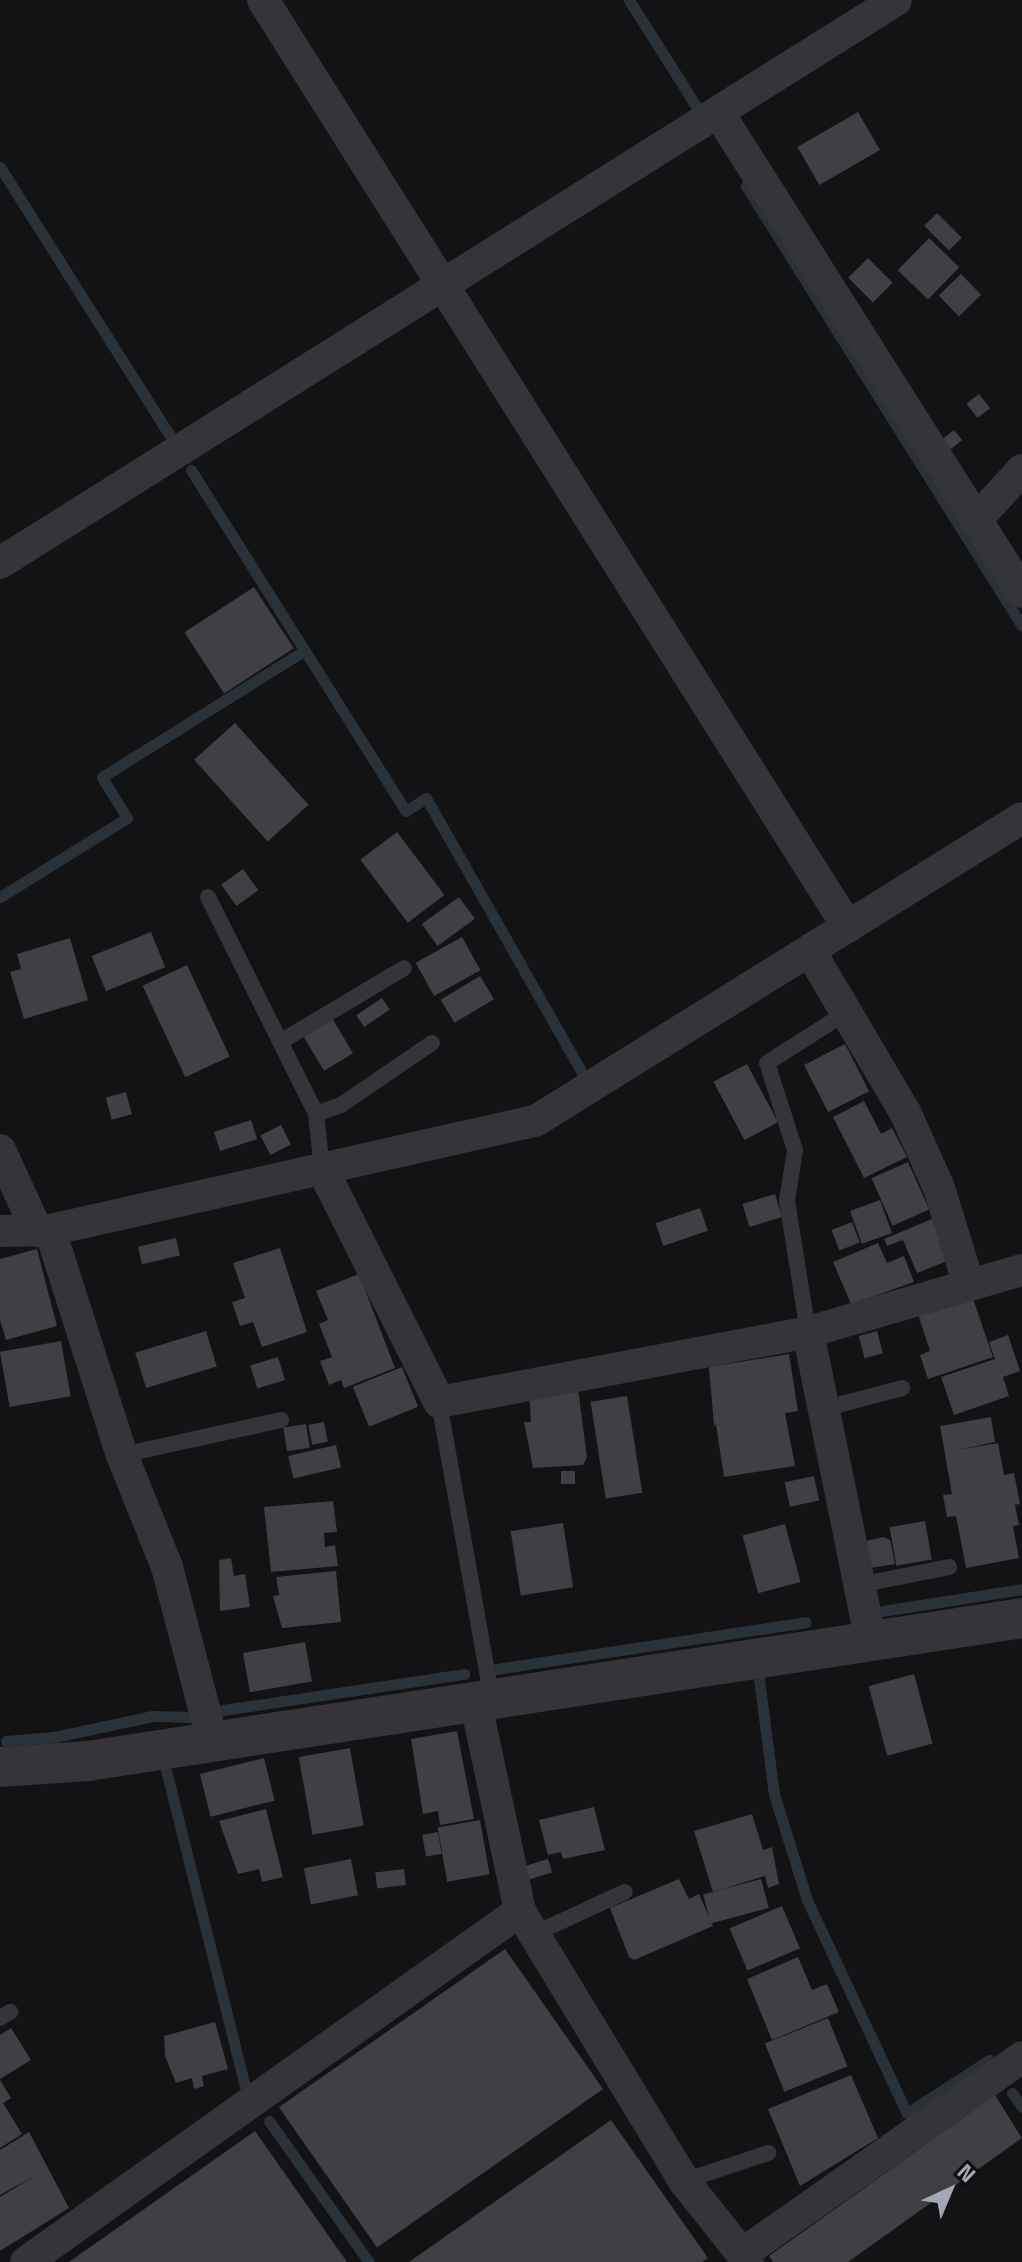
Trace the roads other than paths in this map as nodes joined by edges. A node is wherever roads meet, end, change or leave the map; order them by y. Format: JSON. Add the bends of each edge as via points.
{"nodes":[{"id":1,"x":263,"y":0,"type":"edge"},
{"id":2,"x":896,"y":0,"type":"edge"},
{"id":3,"x":718,"y":112,"type":"junction"},
{"id":4,"x":442,"y":286,"type":"junction"},
{"id":5,"x":1022,"y":470,"type":"edge"},
{"id":6,"x":976,"y":520,"type":"junction"},
{"id":7,"x":0,"y":563,"type":"edge"},
{"id":8,"x":1022,"y":592,"type":"edge"},
{"id":9,"x":1022,"y":818,"type":"edge"},
{"id":10,"x":208,"y":897,"type":"dead end"},
{"id":11,"x":848,"y":927,"type":"junction"},
{"id":12,"x":810,"y":951,"type":"junction"},
{"id":13,"x":404,"y":968,"type":"dead end"},
{"id":14,"x":847,"y":1012,"type":"junction"},
{"id":15,"x":280,"y":1042,"type":"junction"},
{"id":16,"x":432,"y":1043,"type":"dead end"},
{"id":17,"x":316,"y":1114,"type":"junction"},
{"id":18,"x":0,"y":1150,"type":"edge"},
{"id":19,"x":322,"y":1168,"type":"junction"},
{"id":20,"x":0,"y":1231,"type":"edge"},
{"id":21,"x":43,"y":1231,"type":"junction"},
{"id":22,"x":1022,"y":1270,"type":"edge"},
{"id":23,"x":969,"y":1285,"type":"junction"},
{"id":24,"x":808,"y":1332,"type":"junction"},
{"id":25,"x":902,"y":1388,"type":"dead end"},
{"id":26,"x":439,"y":1402,"type":"junction"},
{"id":27,"x":823,"y":1409,"type":"junction"},
{"id":28,"x":281,"y":1420,"type":"dead end"},
{"id":29,"x":122,"y":1455,"type":"junction"},
{"id":30,"x":949,"y":1567,"type":"dead end"},
{"id":31,"x":859,"y":1585,"type":"junction"},
{"id":32,"x":1022,"y":1618,"type":"edge"},
{"id":33,"x":870,"y":1638,"type":"junction"},
{"id":34,"x":484,"y":1702,"type":"junction"},
{"id":35,"x":213,"y":1742,"type":"junction"},
{"id":36,"x":0,"y":1767,"type":"edge"},
{"id":37,"x":625,"y":1892,"type":"dead end"},
{"id":38,"x":527,"y":1922,"type":"junction"},
{"id":39,"x":1022,"y":2057,"type":"edge"},
{"id":40,"x":768,"y":2153,"type":"dead end"},
{"id":41,"x":684,"y":2181,"type":"junction"},
{"id":42,"x":745,"y":2258,"type":"edge"},
{"id":43,"x":26,"y":2262,"type":"edge"}],
"edges":[{"from":1,"to":4,"type":"street"},
{"from":2,"to":3,"type":"street"},
{"from":3,"to":4,"type":"street"},
{"from":3,"to":6,"type":"street"},
{"from":4,"to":7,"type":"street"},
{"from":4,"to":11,"type":"street"},
{"from":5,"to":6,"type":"street"},
{"from":6,"to":8,"type":"street"},
{"from":9,"to":11,"type":"street"},
{"from":10,"to":15,"type":"lane"},
{"from":11,"to":12,"type":"street"},
{"from":12,"to":14,"type":"street"},
{"from":12,"to":19,"type":"street","via":[[537,1120]]},
{"from":13,"to":15,"type":"lane"},
{"from":14,"to":23,"type":"street","via":[[906,1114],[934,1175]]},
{"from":14,"to":24,"type":"lane","via":[[767,1063],[795,1150],[787,1201]]},
{"from":15,"to":17,"type":"lane"},
{"from":16,"to":17,"type":"lane","via":[[341,1105]]},
{"from":17,"to":19,"type":"lane"},
{"from":18,"to":21,"type":"street"},
{"from":19,"to":21,"type":"street"},
{"from":19,"to":26,"type":"street"},
{"from":20,"to":21,"type":"street"},
{"from":21,"to":29,"type":"street"},
{"from":22,"to":23,"type":"street"},
{"from":23,"to":24,"type":"street"},
{"from":24,"to":26,"type":"street"},
{"from":24,"to":27,"type":"street"},
{"from":25,"to":27,"type":"lane"},
{"from":26,"to":34,"type":"lane"},
{"from":27,"to":31,"type":"street"},
{"from":28,"to":29,"type":"lane"},
{"from":29,"to":35,"type":"street","via":[[167,1567]]},
{"from":30,"to":31,"type":"lane"},
{"from":31,"to":33,"type":"street"},
{"from":32,"to":33,"type":"street"},
{"from":33,"to":34,"type":"street"},
{"from":34,"to":35,"type":"street"},
{"from":34,"to":38,"type":"street"},
{"from":35,"to":36,"type":"street","via":[[88,1761]]},
{"from":37,"to":38,"type":"lane"},
{"from":38,"to":41,"type":"street"},
{"from":38,"to":43,"type":"street"},
{"from":39,"to":42,"type":"street"},
{"from":40,"to":41,"type":"lane"},
{"from":41,"to":42,"type":"street"}]}
